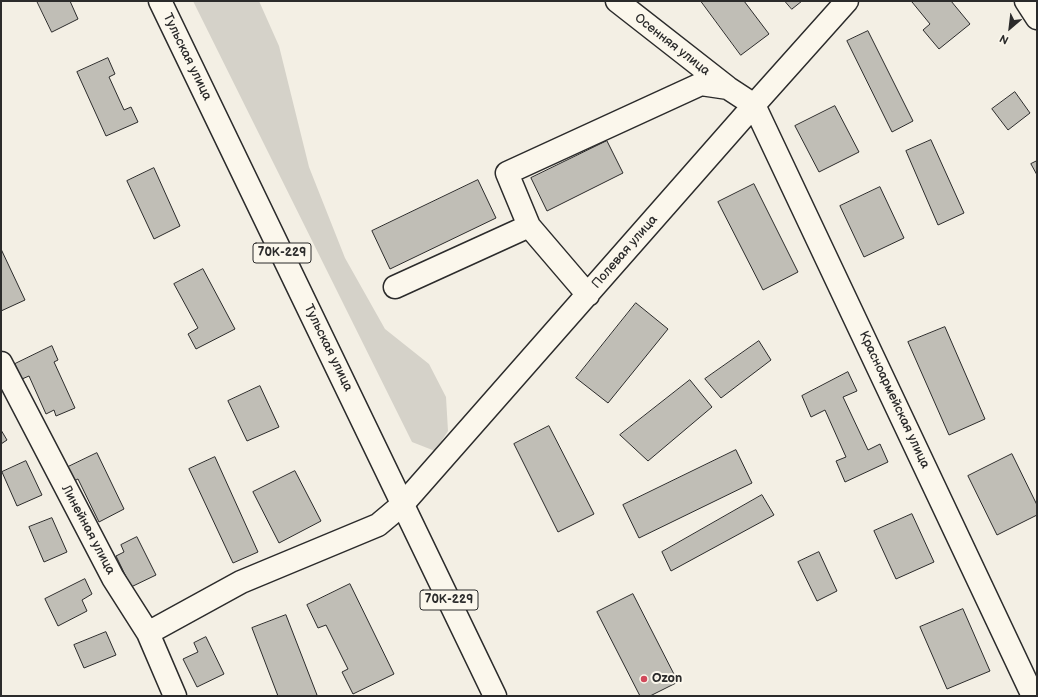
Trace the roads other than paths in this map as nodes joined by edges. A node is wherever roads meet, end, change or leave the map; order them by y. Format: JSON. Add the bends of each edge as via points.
{"nodes":[{"id":1,"x":160,"y":1,"type":"edge"},
{"id":2,"x":617,"y":1,"type":"edge"},
{"id":3,"x":847,"y":1,"type":"edge"},
{"id":4,"x":1026,"y":1,"type":"edge"},
{"id":5,"x":1037,"y":18,"type":"edge"},
{"id":6,"x":728,"y":88,"type":"junction"},
{"id":7,"x":754,"y":105,"type":"junction"},
{"id":8,"x":529,"y":226,"type":"junction"},
{"id":9,"x":395,"y":287,"type":"dead end"},
{"id":10,"x":588,"y":295,"type":"junction"},
{"id":11,"x":1,"y":364,"type":"edge"},
{"id":12,"x":403,"y":504,"type":"junction"},
{"id":13,"x":148,"y":633,"type":"junction"},
{"id":14,"x":175,"y":696,"type":"edge"},
{"id":15,"x":495,"y":696,"type":"edge"},
{"id":16,"x":1033,"y":696,"type":"edge"}],
"edges":[{"from":1,"to":12,"type":"street","name":"Тульская улица","number":"70К-229"},
{"from":2,"to":6,"type":"street","name":"Осенняя улица"},
{"from":3,"to":7,"type":"street","name":"Полевая улица"},
{"from":4,"to":5,"type":"street"},
{"from":6,"to":7,"type":"street","name":"Осенняя улица"},
{"from":6,"to":8,"type":"street","via":[[701,84],[507,173]]},
{"from":7,"to":10,"type":"street","name":"Полевая улица"},
{"from":7,"to":16,"type":"street","name":"Красноармейская улица"},
{"from":8,"to":9,"type":"street"},
{"from":8,"to":10,"type":"street"},
{"from":10,"to":12,"type":"street","name":"Полевая улица"},
{"from":11,"to":13,"type":"street","name":"Линейная улица","via":[[113,578]]},
{"from":12,"to":13,"type":"street","name":"Полевая улица","via":[[378,525],[241,582]]},
{"from":12,"to":15,"type":"street","name":"Тульская улица","number":"70К-229"},
{"from":13,"to":14,"type":"street","name":"Линейная улица"}]}
